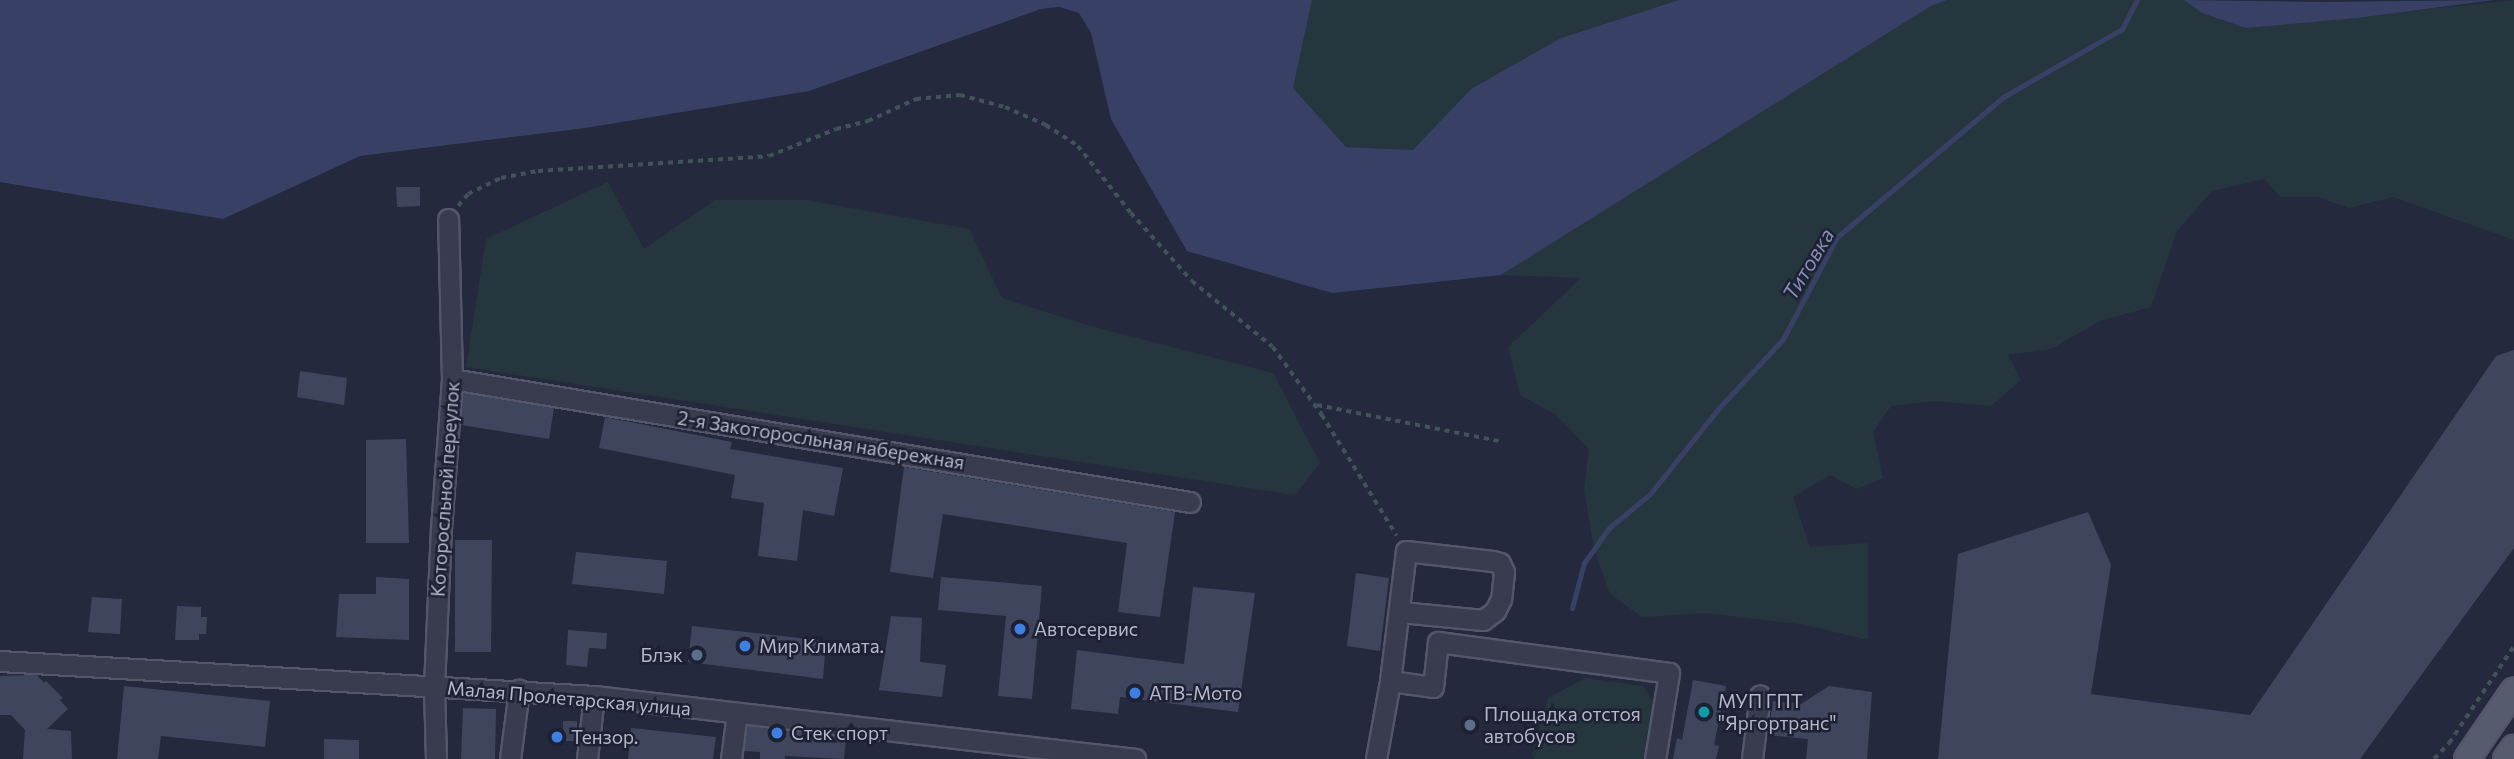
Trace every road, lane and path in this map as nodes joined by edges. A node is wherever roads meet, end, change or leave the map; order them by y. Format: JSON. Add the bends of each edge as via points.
{"nodes":[{"id":1,"x":447,"y":219,"type":"joint"},
{"id":2,"x":452,"y":379,"type":"junction"},
{"id":3,"x":1315,"y":405,"type":"junction"},
{"id":4,"x":1499,"y":441,"type":"dead end"},
{"id":5,"x":1191,"y":502,"type":"dead end"},
{"id":6,"x":1406,"y":551,"type":"junction"},
{"id":7,"x":1400,"y":612,"type":"junction"},
{"id":8,"x":2514,"y":646,"type":"edge"},
{"id":9,"x":0,"y":661,"type":"edge"},
{"id":10,"x":1390,"y":681,"type":"junction"},
{"id":11,"x":434,"y":687,"type":"junction"},
{"id":12,"x":519,"y":690,"type":"junction"},
{"id":13,"x":2514,"y":690,"type":"edge"},
{"id":14,"x":1760,"y":695,"type":"dead end"},
{"id":15,"x":594,"y":696,"type":"junction"},
{"id":16,"x":737,"y":713,"type":"junction"},
{"id":17,"x":2514,"y":748,"type":"edge"},
{"id":18,"x":436,"y":759,"type":"edge"},
{"id":19,"x":510,"y":759,"type":"edge"},
{"id":20,"x":587,"y":759,"type":"edge"},
{"id":21,"x":732,"y":759,"type":"edge"},
{"id":22,"x":1135,"y":759,"type":"edge"},
{"id":23,"x":1376,"y":759,"type":"edge"},
{"id":24,"x":1655,"y":759,"type":"edge"},
{"id":25,"x":1752,"y":759,"type":"edge"},
{"id":26,"x":2434,"y":759,"type":"edge"},
{"id":27,"x":2467,"y":759,"type":"edge"},
{"id":28,"x":2507,"y":759,"type":"edge"}],
"edges":[{"from":1,"to":2,"type":"street","name":"Которосльной переулок"},
{"from":1,"to":3,"type":"path","via":[[468,194],[501,178],[538,171],[769,156],[916,99],[960,95],[1015,111],[1078,146],[1192,281],[1273,347]]},
{"from":2,"to":5,"type":"street","name":"2-я Закоторосльная набережная"},
{"from":2,"to":11,"type":"street","name":"Которосльной переулок"},
{"from":3,"to":4,"type":"path"},
{"from":3,"to":6,"type":"path"},
{"from":6,"to":7,"type":"street"},
{"from":6,"to":7,"type":"street","via":[[1500,564],[1504,572],[1501,599],[1483,620]]},
{"from":7,"to":10,"type":"street"},
{"from":8,"to":26,"type":"path"},
{"from":9,"to":11,"type":"street","name":"Малая Пролетарская улица"},
{"from":10,"to":23,"type":"street"},
{"from":10,"to":24,"type":"street","via":[[1433,687],[1438,642],[1670,673]]},
{"from":11,"to":12,"type":"street","name":"Малая Пролетарская улица"},
{"from":11,"to":18,"type":"street","name":"Которосльной переулок"},
{"from":12,"to":15,"type":"street","name":"Малая Пролетарская улица"},
{"from":12,"to":19,"type":"street"},
{"from":13,"to":27,"type":"main road"},
{"from":14,"to":25,"type":"street"},
{"from":15,"to":16,"type":"street","name":"Малая Пролетарская улица"},
{"from":15,"to":20,"type":"street"},
{"from":16,"to":21,"type":"street"},
{"from":16,"to":22,"type":"street","name":"Малая Пролетарская улица"},
{"from":17,"to":28,"type":"main road"}]}
